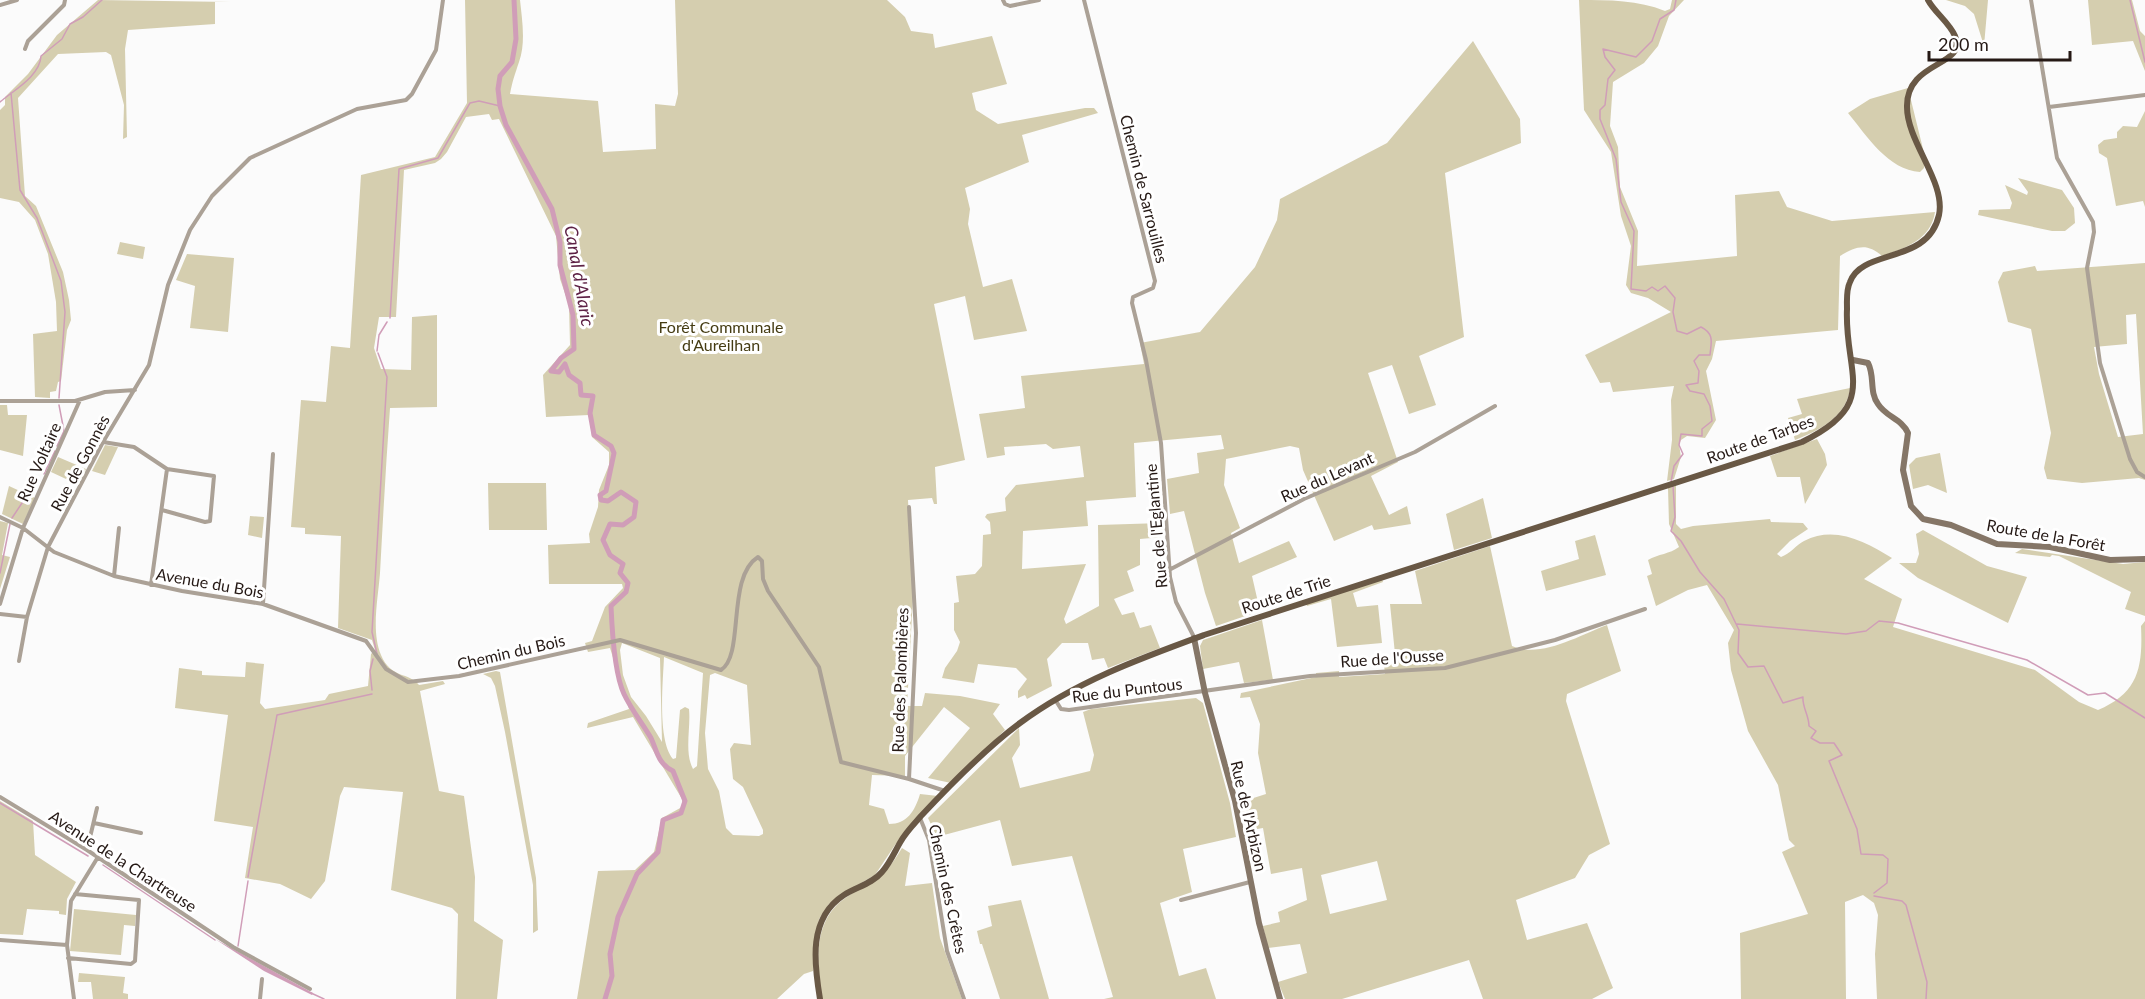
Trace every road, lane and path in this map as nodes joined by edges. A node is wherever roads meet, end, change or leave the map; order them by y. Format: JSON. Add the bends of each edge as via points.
{"nodes":[{"id":1,"x":17,"y":0,"type":"edge"},
{"id":2,"x":65,"y":0,"type":"edge"},
{"id":3,"x":443,"y":0,"type":"edge"},
{"id":4,"x":1003,"y":0,"type":"edge"},
{"id":5,"x":1039,"y":0,"type":"edge"},
{"id":6,"x":1084,"y":0,"type":"edge"},
{"id":7,"x":1928,"y":0,"type":"edge"},
{"id":8,"x":2031,"y":0,"type":"edge"},
{"id":9,"x":0,"y":5,"type":"edge"},
{"id":10,"x":25,"y":49,"type":"dead end"},
{"id":11,"x":2145,"y":95,"type":"edge"},
{"id":12,"x":2049,"y":107,"type":"junction"},
{"id":13,"x":1852,"y":360,"type":"junction"},
{"id":14,"x":135,"y":390,"type":"junction"},
{"id":15,"x":80,"y":400,"type":"junction"},
{"id":16,"x":0,"y":401,"type":"edge"},
{"id":17,"x":1495,"y":406,"type":"dead end"},
{"id":18,"x":104,"y":442,"type":"junction"},
{"id":19,"x":1161,"y":443,"type":"joint"},
{"id":20,"x":273,"y":454,"type":"dead end"},
{"id":21,"x":167,"y":470,"type":"junction"},
{"id":22,"x":2145,"y":477,"type":"edge"},
{"id":23,"x":1667,"y":485,"type":"joint"},
{"id":24,"x":909,"y":507,"type":"dead end"},
{"id":25,"x":162,"y":510,"type":"junction"},
{"id":26,"x":0,"y":517,"type":"edge"},
{"id":27,"x":23,"y":528,"type":"junction"},
{"id":28,"x":119,"y":528,"type":"dead end"},
{"id":29,"x":48,"y":547,"type":"junction"},
{"id":30,"x":2145,"y":560,"type":"edge"},
{"id":31,"x":1169,"y":570,"type":"junction"},
{"id":32,"x":114,"y":576,"type":"junction"},
{"id":33,"x":151,"y":585,"type":"junction"},
{"id":34,"x":0,"y":604,"type":"edge"},
{"id":35,"x":263,"y":604,"type":"junction"},
{"id":36,"x":1645,"y":609,"type":"dead end"},
{"id":37,"x":0,"y":614,"type":"edge"},
{"id":38,"x":27,"y":617,"type":"junction"},
{"id":39,"x":1194,"y":638,"type":"junction"},
{"id":40,"x":19,"y":661,"type":"dead end"},
{"id":41,"x":408,"y":682,"type":"joint"},
{"id":42,"x":1205,"y":693,"type":"junction"},
{"id":43,"x":1056,"y":701,"type":"junction"},
{"id":44,"x":909,"y":779,"type":"junction"},
{"id":45,"x":946,"y":791,"type":"junction"},
{"id":46,"x":0,"y":797,"type":"edge"},
{"id":47,"x":97,"y":808,"type":"dead end"},
{"id":48,"x":920,"y":818,"type":"junction"},
{"id":49,"x":93,"y":823,"type":"junction"},
{"id":50,"x":141,"y":833,"type":"dead end"},
{"id":51,"x":87,"y":850,"type":"junction"},
{"id":52,"x":98,"y":857,"type":"junction"},
{"id":53,"x":1250,"y":882,"type":"junction"},
{"id":54,"x":75,"y":894,"type":"junction"},
{"id":55,"x":1181,"y":900,"type":"dead end"},
{"id":56,"x":0,"y":940,"type":"edge"},
{"id":57,"x":67,"y":945,"type":"junction"},
{"id":58,"x":68,"y":958,"type":"junction"},
{"id":59,"x":262,"y":979,"type":"dead end"},
{"id":60,"x":310,"y":989,"type":"dead end"},
{"id":61,"x":74,"y":999,"type":"edge"},
{"id":62,"x":260,"y":999,"type":"edge"},
{"id":63,"x":819,"y":999,"type":"edge"},
{"id":64,"x":964,"y":999,"type":"edge"},
{"id":65,"x":1280,"y":999,"type":"edge"}],
"edges":[{"from":1,"to":9,"type":"street"},
{"from":2,"to":10,"type":"street"},
{"from":3,"to":14,"type":"street","name":"Rue de Gonnès","via":[[436,50],[405,100],[357,110],[256,154],[212,196],[190,230],[175,265],[149,365]]},
{"from":4,"to":5,"type":"street","via":[[1011,6]]},
{"from":6,"to":19,"type":"street","name":"Chemin de Sarrouilles","via":[[1155,281],[1153,288],[1133,297],[1132,303]]},
{"from":7,"to":13,"type":"main road","name":"Route de Tarbes","via":[[1955,34],[1956,47],[1950,58],[1913,81],[1906,108],[1913,136],[1937,191],[1939,213],[1936,224],[1911,249],[1864,264],[1850,280],[1846,330]]},
{"from":8,"to":12,"type":"street"},
{"from":11,"to":12,"type":"street"},
{"from":12,"to":22,"type":"street","via":[[2057,158],[2093,222],[2087,268],[2106,388],[2130,459]]},
{"from":13,"to":23,"type":"main road","name":"Route de Tarbes","via":[[1851,401],[1843,414],[1822,432]]},
{"from":13,"to":30,"type":"street","name":"Route de la Forêt","via":[[1868,363],[1878,405],[1901,422],[1908,434],[1903,470],[1911,506],[1923,519],[1951,525],[1997,544],[2050,547],[2110,560]]},
{"from":14,"to":15,"type":"street","via":[[105,392]]},
{"from":14,"to":18,"type":"street","name":"Rue de Gonnès"},
{"from":15,"to":16,"type":"street"},
{"from":15,"to":27,"type":"street","name":"Rue Voltaire"},
{"from":17,"to":31,"type":"street","name":"Rue du Levant","via":[[1415,452],[1304,499]]},
{"from":18,"to":21,"type":"street","via":[[134,447]]},
{"from":18,"to":29,"type":"street","name":"Rue de Gonnès"},
{"from":19,"to":31,"type":"street","name":"Rue de l'Eglantine"},
{"from":20,"to":35,"type":"street"},
{"from":21,"to":25,"type":"street"},
{"from":21,"to":25,"type":"street","via":[[214,476],[210,521]]},
{"from":23,"to":39,"type":"main road","name":"Route de Trie"},
{"from":24,"to":44,"type":"street","name":"Rue des Palombières","via":[[916,633]]},
{"from":25,"to":33,"type":"street"},
{"from":26,"to":27,"type":"street","name":"Avenue du Bois"},
{"from":27,"to":29,"type":"street","name":"Avenue du Bois"},
{"from":27,"to":34,"type":"street","name":"Rue Voltaire"},
{"from":28,"to":32,"type":"street"},
{"from":29,"to":32,"type":"street","name":"Avenue du Bois"},
{"from":29,"to":38,"type":"street","name":"Rue de Gonnès"},
{"from":31,"to":39,"type":"street","name":"Rue de l'Eglantine","via":[[1176,602]]},
{"from":32,"to":33,"type":"street","name":"Avenue du Bois"},
{"from":33,"to":35,"type":"street","name":"Avenue du Bois"},
{"from":35,"to":41,"type":"street","name":"Avenue du Bois","via":[[366,641],[386,669]]},
{"from":36,"to":42,"type":"street","name":"Rue de l'Ousse","via":[[1555,640],[1445,668],[1310,676]]},
{"from":37,"to":38,"type":"street"},
{"from":38,"to":40,"type":"street","name":"Rue de Gonnès"},
{"from":39,"to":42,"type":"street","name":"Rue de l'Arbizon"},
{"from":39,"to":43,"type":"main road","name":"Route de Trie","via":[[1124,665]]},
{"from":41,"to":44,"type":"street","name":"Chemin du Bois","via":[[459,676],[612,640],[721,670],[729,662],[747,569],[758,557],[768,591],[819,667],[841,762]]},
{"from":42,"to":43,"type":"street","name":"Rue du Puntous","via":[[1069,710],[1061,709]]},
{"from":42,"to":53,"type":"street","name":"Rue de l'Arbizon","via":[[1235,801]]},
{"from":43,"to":45,"type":"main road","name":"Route de Trie","via":[[1020,723]]},
{"from":44,"to":45,"type":"street"},
{"from":45,"to":48,"type":"main road","name":"Route de Trie"},
{"from":46,"to":51,"type":"street","name":"Avenue de la Chartreuse"},
{"from":47,"to":49,"type":"street"},
{"from":48,"to":63,"type":"main road","name":"Route de Trie","via":[[881,874],[845,894],[825,914],[815,949]]},
{"from":48,"to":64,"type":"street","name":"Chemin des Crêtes","via":[[929,840],[947,951]]},
{"from":49,"to":50,"type":"street"},
{"from":49,"to":51,"type":"street"},
{"from":51,"to":52,"type":"street","name":"Avenue de la Chartreuse"},
{"from":52,"to":54,"type":"street"},
{"from":52,"to":60,"type":"street","name":"Avenue de la Chartreuse","via":[[233,947]]},
{"from":53,"to":55,"type":"street"},
{"from":53,"to":65,"type":"street","name":"Rue de l'Arbizon"},
{"from":54,"to":57,"type":"street"},
{"from":54,"to":58,"type":"street","via":[[139,900],[135,961]]},
{"from":56,"to":57,"type":"street"},
{"from":57,"to":58,"type":"street"},
{"from":58,"to":61,"type":"street"},
{"from":59,"to":62,"type":"street"}]}
